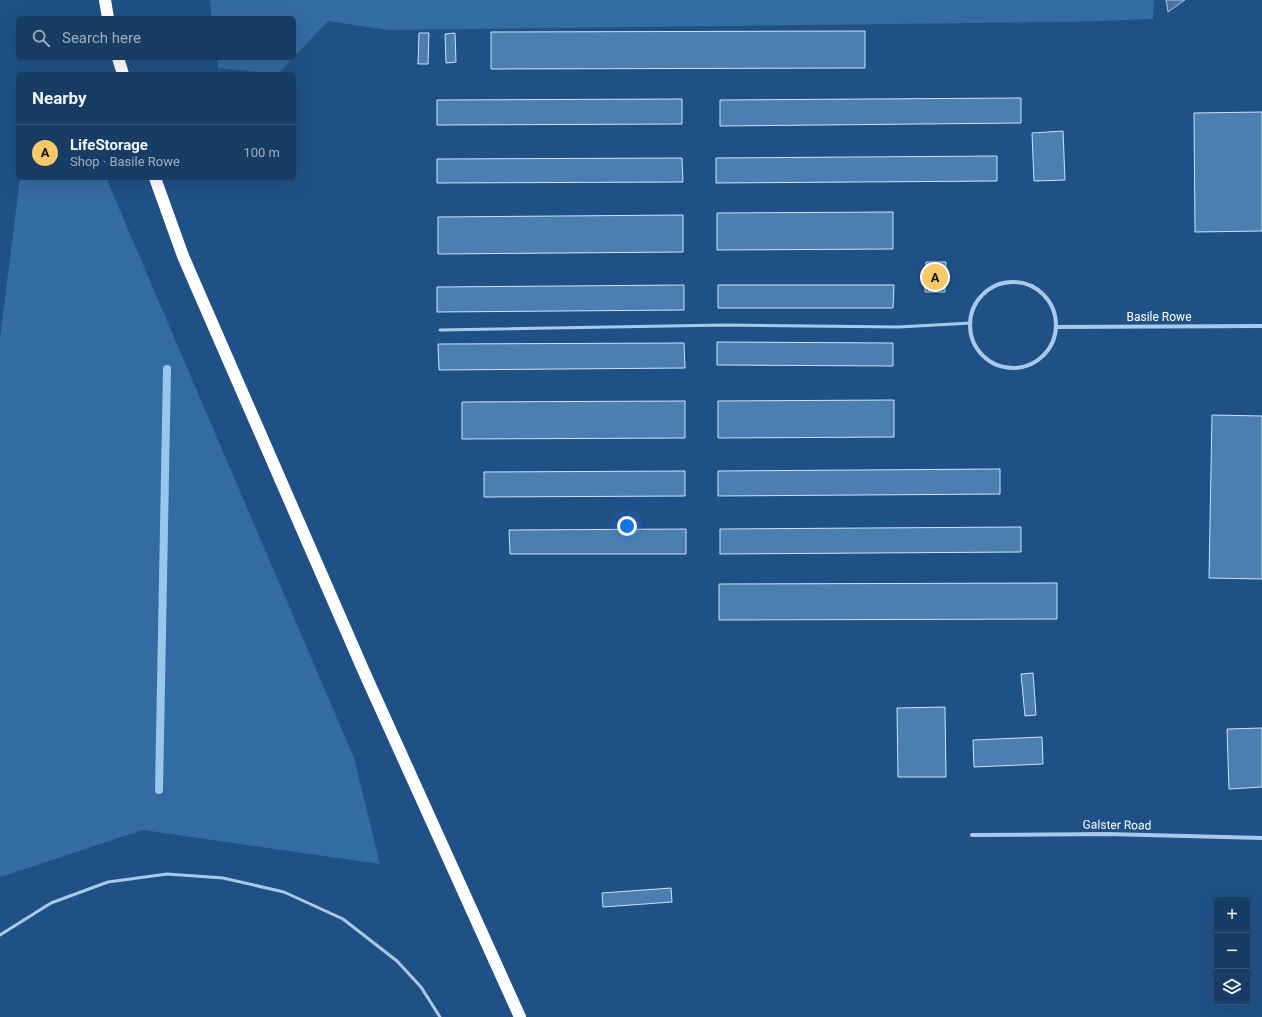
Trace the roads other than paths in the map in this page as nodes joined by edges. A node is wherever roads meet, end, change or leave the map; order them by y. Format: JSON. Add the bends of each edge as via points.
{"nodes":[{"id":1,"x":105,"y":0,"type":"edge"},
{"id":2,"x":108,"y":16,"type":"edge"},
{"id":3,"x":119,"y":60,"type":"edge"},
{"id":4,"x":122,"y":72,"type":"edge"},
{"id":5,"x":156,"y":180,"type":"edge"},
{"id":6,"x":971,"y":323,"type":"junction"},
{"id":7,"x":1262,"y":326,"type":"edge"},
{"id":8,"x":1056,"y":327,"type":"junction"},
{"id":9,"x":440,"y":330,"type":"dead end"},
{"id":10,"x":972,"y":835,"type":"dead end"},
{"id":11,"x":1262,"y":838,"type":"edge"},
{"id":12,"x":0,"y":935,"type":"edge"},
{"id":13,"x":440,"y":1017,"type":"edge"},
{"id":14,"x":520,"y":1017,"type":"edge"}],
"edges":[{"from":1,"to":2,"type":"highway"},
{"from":3,"to":4,"type":"highway"},
{"from":5,"to":14,"type":"highway","via":[[183,256],[349,637]]},
{"from":6,"to":8,"type":"street","via":[[971,315],[979,298],[994,287],[1011,282],[1026,284],[1038,290],[1048,300],[1054,313]]},
{"from":6,"to":8,"type":"street","via":[[971,333],[978,350],[991,362],[1009,368],[1026,366],[1041,358],[1052,344]]},
{"from":6,"to":9,"type":"lane","via":[[899,326],[726,325]]},
{"from":7,"to":8,"type":"street","name":"Basile Rowe"},
{"from":10,"to":11,"type":"street","name":"Galster Road","via":[[1106,834]]},
{"from":12,"to":13,"type":"lane","via":[[51,903],[108,882],[167,874],[223,878],[284,892],[343,919],[397,961],[421,987]]}]}
